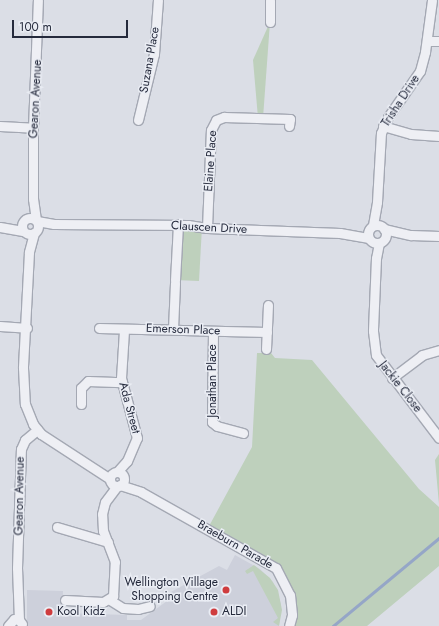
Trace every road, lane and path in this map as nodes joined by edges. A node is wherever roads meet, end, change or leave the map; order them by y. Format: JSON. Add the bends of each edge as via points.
{"nodes":[{"id":1,"x":38,"y":0,"type":"edge"},
{"id":2,"x":158,"y":0,"type":"edge"},
{"id":3,"x":270,"y":0,"type":"edge"},
{"id":4,"x":432,"y":0,"type":"edge"},
{"id":5,"x":270,"y":22,"type":"dead end"},
{"id":6,"x":427,"y":41,"type":"junction"},
{"id":7,"x":439,"y":41,"type":"edge"},
{"id":8,"x":290,"y":119,"type":"dead end"},
{"id":9,"x":138,"y":120,"type":"dead end"},
{"id":10,"x":0,"y":126,"type":"edge"},
{"id":11,"x":383,"y":126,"type":"junction"},
{"id":12,"x":34,"y":128,"type":"junction"},
{"id":13,"x":439,"y":136,"type":"edge"},
{"id":14,"x":377,"y":202,"type":"junction"},
{"id":15,"x":178,"y":224,"type":"junction"},
{"id":16,"x":30,"y":226,"type":"junction"},
{"id":17,"x":2,"y":227,"type":"edge"},
{"id":18,"x":371,"y":227,"type":"junction"},
{"id":19,"x":207,"y":228,"type":"junction"},
{"id":20,"x":384,"y":228,"type":"junction"},
{"id":21,"x":340,"y":233,"type":"junction"},
{"id":22,"x":411,"y":235,"type":"junction"},
{"id":23,"x":439,"y":236,"type":"edge"},
{"id":24,"x":376,"y":241,"type":"junction"},
{"id":25,"x":268,"y":305,"type":"dead end"},
{"id":26,"x":0,"y":326,"type":"edge"},
{"id":27,"x":27,"y":328,"type":"junction"},
{"id":28,"x":99,"y":328,"type":"dead end"},
{"id":29,"x":173,"y":329,"type":"junction"},
{"id":30,"x":124,"y":330,"type":"junction"},
{"id":31,"x":213,"y":331,"type":"junction"},
{"id":32,"x":267,"y":332,"type":"junction"},
{"id":33,"x":266,"y":348,"type":"dead end"},
{"id":34,"x":439,"y":350,"type":"edge"},
{"id":35,"x":392,"y":378,"type":"junction"},
{"id":36,"x":122,"y":382,"type":"junction"},
{"id":37,"x":81,"y":404,"type":"dead end"},
{"id":38,"x":37,"y":430,"type":"junction"},
{"id":39,"x":243,"y":432,"type":"dead end"},
{"id":40,"x":439,"y":438,"type":"edge"},
{"id":41,"x":117,"y":479,"type":"junction"},
{"id":42,"x":57,"y":527,"type":"dead end"},
{"id":43,"x":108,"y":542,"type":"junction"},
{"id":44,"x":65,"y":600,"type":"dead end"},
{"id":45,"x":110,"y":600,"type":"junction"},
{"id":46,"x":150,"y":606,"type":"dead end"},
{"id":47,"x":12,"y":622,"type":"edge"},
{"id":48,"x":289,"y":626,"type":"edge"}],
"edges":[{"from":1,"to":12,"type":"street","name":"Gearon Avenue"},
{"from":2,"to":9,"type":"street","name":"Suzana Place","via":[[154,54]]},
{"from":3,"to":5,"type":"street"},
{"from":4,"to":6,"type":"street","name":"Trisha Drive"},
{"from":6,"to":7,"type":"street"},
{"from":6,"to":11,"type":"street","name":"Trisha Drive","via":[[423,63],[416,80]]},
{"from":8,"to":19,"type":"street","name":"Elaine Place","via":[[224,117],[216,120],[211,130]]},
{"from":10,"to":12,"type":"street"},
{"from":11,"to":13,"type":"street","via":[[411,134]]},
{"from":11,"to":14,"type":"street","name":"Trisha Drive","via":[[379,150]]},
{"from":12,"to":16,"type":"street","name":"Gearon Avenue"},
{"from":14,"to":18,"type":"street","name":"Trisha Drive"},
{"from":14,"to":20,"type":"street","name":"Trisha Drive"},
{"from":15,"to":16,"type":"street","name":"Clauscen Drive"},
{"from":15,"to":19,"type":"street","name":"Clauscen Drive"},
{"from":15,"to":29,"type":"street"},
{"from":16,"to":17,"type":"street"},
{"from":16,"to":27,"type":"street"},
{"from":18,"to":20,"type":"street","name":"Clauscen Drive"},
{"from":18,"to":21,"type":"street","name":"Clauscen Drive"},
{"from":18,"to":24,"type":"street","name":"Trisha Drive"},
{"from":19,"to":21,"type":"street","name":"Clauscen Drive"},
{"from":20,"to":22,"type":"street","name":"Clauscen Drive"},
{"from":20,"to":24,"type":"street","name":"Trisha Drive"},
{"from":21,"to":24,"type":"street","name":"Clauscen Drive"},
{"from":22,"to":23,"type":"street","name":"Clauscen Drive"},
{"from":22,"to":24,"type":"street","name":"Clauscen Drive"},
{"from":24,"to":35,"type":"street","name":"Jackie Close","via":[[374,344],[376,355]]},
{"from":25,"to":32,"type":"street"},
{"from":26,"to":27,"type":"street"},
{"from":27,"to":38,"type":"street","via":[[23,389],[28,411]]},
{"from":28,"to":30,"type":"street","name":"Emerson Place"},
{"from":29,"to":30,"type":"street","name":"Emerson Place"},
{"from":29,"to":31,"type":"street","name":"Emerson Place"},
{"from":30,"to":36,"type":"street","name":"Ada Street"},
{"from":31,"to":32,"type":"street","name":"Emerson Place"},
{"from":31,"to":39,"type":"street","name":"Jonathan Place","via":[[212,422],[217,426]]},
{"from":32,"to":33,"type":"street"},
{"from":34,"to":35,"type":"street","via":[[422,355]]},
{"from":35,"to":40,"type":"street","name":"Jackie Close"},
{"from":36,"to":37,"type":"street","via":[[88,381],[81,388]]},
{"from":36,"to":41,"type":"street","name":"Ada Street","via":[[137,431],[136,444]]},
{"from":38,"to":41,"type":"street","name":"Braeburn Parade","via":[[51,442]]},
{"from":38,"to":47,"type":"street","name":"Gearon Avenue","via":[[25,440],[21,449],[18,605]]},
{"from":41,"to":43,"type":"street","name":"Ada Street","via":[[102,514],[103,531]]},
{"from":41,"to":48,"type":"street","name":"Braeburn Parade","via":[[276,568],[290,595],[292,615]]},
{"from":42,"to":43,"type":"street"},
{"from":43,"to":45,"type":"street","name":"Ada Street","via":[[115,562],[114,594]]},
{"from":44,"to":45,"type":"street"},
{"from":45,"to":46,"type":"street","via":[[123,608],[138,610]]}]}
